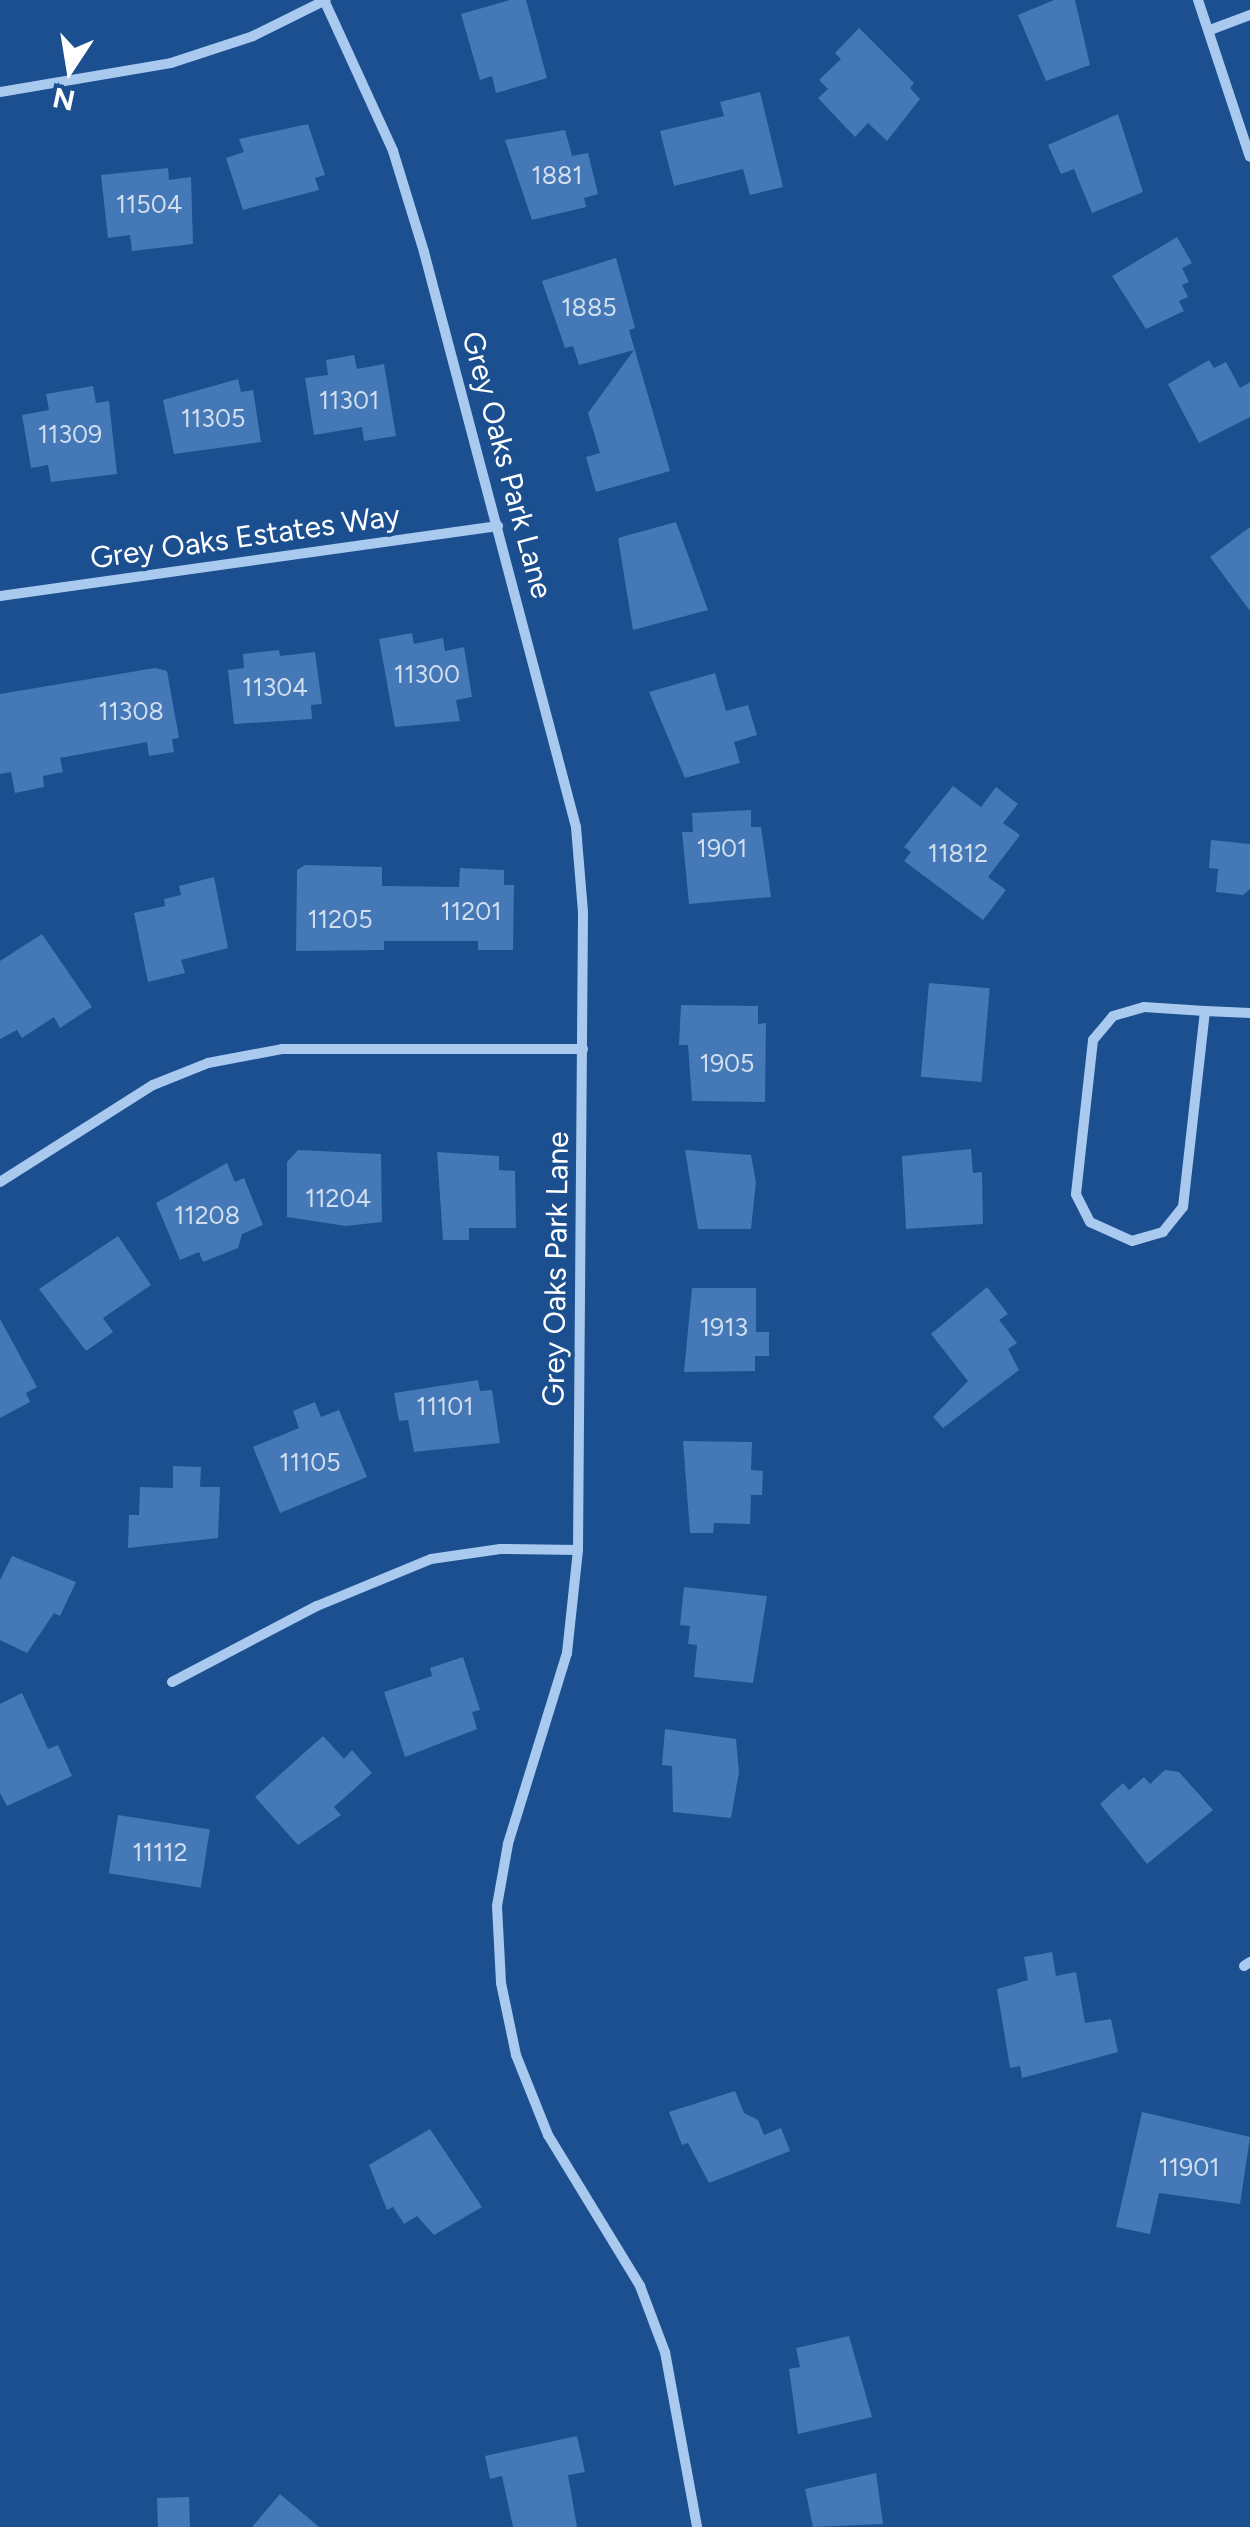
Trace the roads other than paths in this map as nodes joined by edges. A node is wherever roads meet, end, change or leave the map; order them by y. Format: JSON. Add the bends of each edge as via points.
{"nodes":[{"id":1,"x":324,"y":0,"type":"edge"},
{"id":2,"x":1198,"y":0,"type":"edge"},
{"id":3,"x":1250,"y":15,"type":"edge"},
{"id":4,"x":1210,"y":30,"type":"junction"},
{"id":5,"x":0,"y":92,"type":"edge"},
{"id":6,"x":1250,"y":157,"type":"edge"},
{"id":7,"x":498,"y":526,"type":"junction"},
{"id":8,"x":0,"y":596,"type":"edge"},
{"id":9,"x":1205,"y":1010,"type":"junction"},
{"id":10,"x":1250,"y":1013,"type":"edge"},
{"id":11,"x":583,"y":1049,"type":"junction"},
{"id":12,"x":0,"y":1182,"type":"edge"},
{"id":13,"x":578,"y":1550,"type":"junction"},
{"id":14,"x":172,"y":1682,"type":"dead end"},
{"id":15,"x":697,"y":2527,"type":"edge"}],
"edges":[{"from":1,"to":5,"type":"street","via":[[253,36],[171,63]]},
{"from":1,"to":7,"type":"street","name":"Grey Oaks Park Lane","via":[[393,151]]},
{"from":2,"to":4,"type":"street"},
{"from":3,"to":4,"type":"street"},
{"from":4,"to":6,"type":"street"},
{"from":7,"to":8,"type":"street","name":"Grey Oaks Estates Way"},
{"from":7,"to":11,"type":"street","name":"Grey Oaks Park Lane","via":[[576,828]]},
{"from":9,"to":9,"type":"street","via":[[1128,1010],[1093,1040],[1076,1194],[1090,1222],[1116,1239],[1162,1232],[1183,1208]]},
{"from":9,"to":10,"type":"street"},
{"from":11,"to":12,"type":"street","via":[[282,1049],[208,1063],[153,1085]]},
{"from":11,"to":13,"type":"street","name":"Grey Oaks Park Lane"},
{"from":13,"to":14,"type":"street","via":[[500,1549],[431,1559],[317,1606]]},
{"from":13,"to":15,"type":"street","name":"Grey Oaks Park Lane","via":[[567,1653],[500,1890],[501,1983],[516,2055],[548,2136],[640,2286],[665,2352]]}]}
